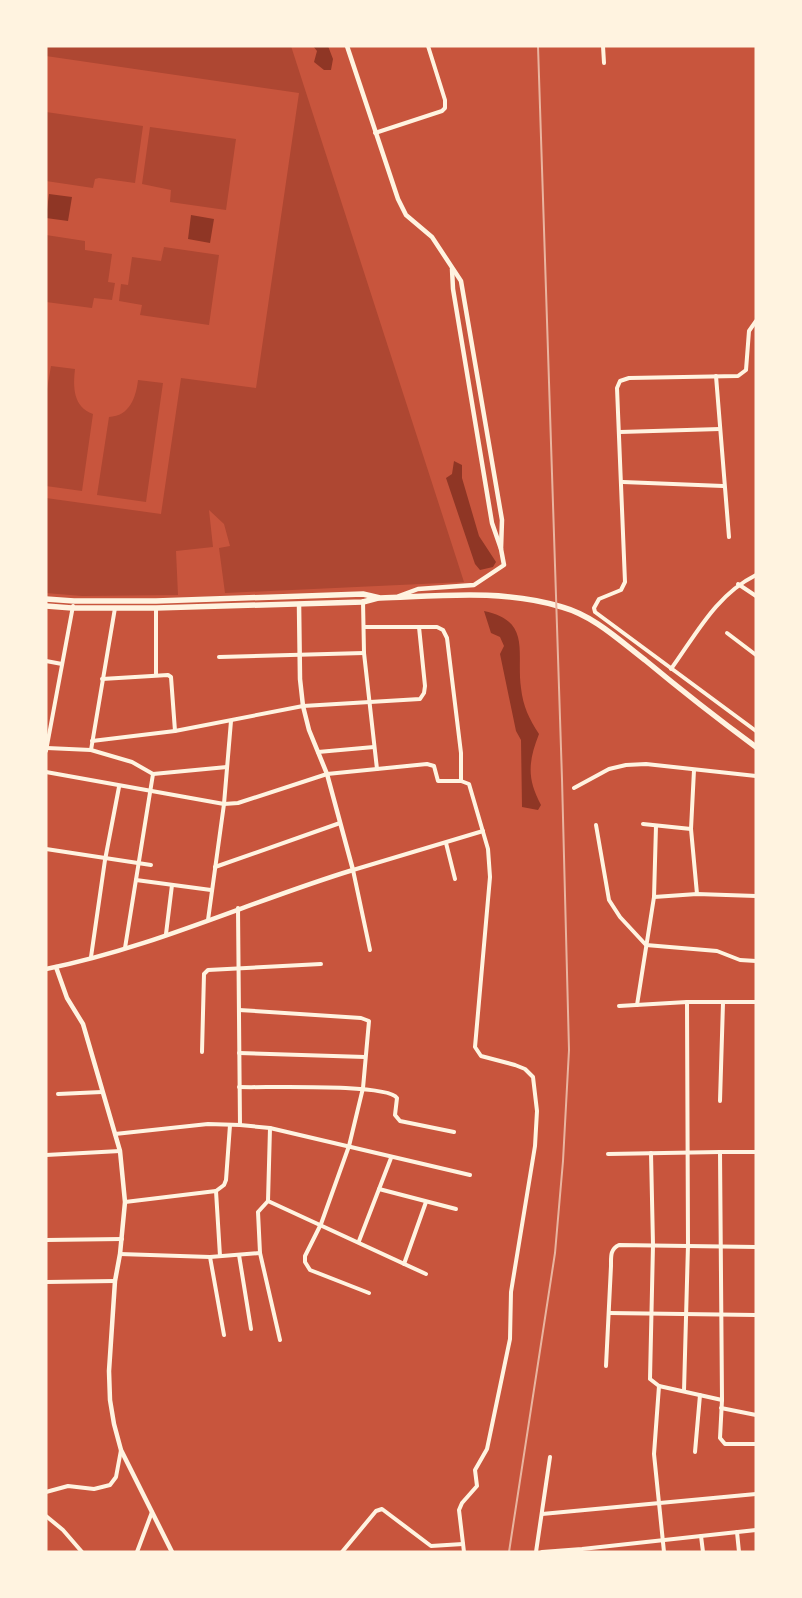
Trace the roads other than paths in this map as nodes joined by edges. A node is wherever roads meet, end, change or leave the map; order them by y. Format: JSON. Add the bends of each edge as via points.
{"nodes":[{"id":1,"x":347,"y":46,"type":"edge"},
{"id":2,"x":428,"y":46,"type":"edge"},
{"id":3,"x":603,"y":46,"type":"edge"},
{"id":4,"x":604,"y":63,"type":"dead end"},
{"id":5,"x":375,"y":132,"type":"junction"},
{"id":6,"x":452,"y":269,"type":"junction"},
{"id":7,"x":756,"y":321,"type":"edge"},
{"id":8,"x":716,"y":376,"type":"junction"},
{"id":9,"x":720,"y":429,"type":"junction"},
{"id":10,"x":620,"y":432,"type":"junction"},
{"id":11,"x":623,"y":482,"type":"junction"},
{"id":12,"x":724,"y":486,"type":"junction"},
{"id":13,"x":729,"y":538,"type":"dead end"},
{"id":14,"x":502,"y":548,"type":"junction"},
{"id":15,"x":756,"y":575,"type":"edge"},
{"id":16,"x":738,"y":584,"type":"junction"},
{"id":17,"x":363,"y":594,"type":"junction"},
{"id":18,"x":756,"y":596,"type":"edge"},
{"id":19,"x":395,"y":597,"type":"junction"},
{"id":20,"x":380,"y":598,"type":"junction"},
{"id":21,"x":46,"y":599,"type":"edge"},
{"id":22,"x":74,"y":601,"type":"junction"},
{"id":23,"x":363,"y":602,"type":"junction"},
{"id":24,"x":299,"y":604,"type":"junction"},
{"id":25,"x":46,"y":606,"type":"edge"},
{"id":26,"x":72,"y":608,"type":"junction"},
{"id":27,"x":115,"y":608,"type":"junction"},
{"id":28,"x":156,"y":608,"type":"junction"},
{"id":29,"x":364,"y":627,"type":"junction"},
{"id":30,"x":419,"y":627,"type":"junction"},
{"id":31,"x":727,"y":633,"type":"dead end"},
{"id":32,"x":364,"y":653,"type":"junction"},
{"id":33,"x":299,"y":655,"type":"junction"},
{"id":34,"x":756,"y":655,"type":"edge"},
{"id":35,"x":219,"y":658,"type":"dead end"},
{"id":36,"x":46,"y":661,"type":"edge"},
{"id":37,"x":62,"y":664,"type":"junction"},
{"id":38,"x":671,"y":669,"type":"junction"},
{"id":39,"x":156,"y":675,"type":"junction"},
{"id":40,"x":102,"y":679,"type":"junction"},
{"id":41,"x":369,"y":702,"type":"junction"},
{"id":42,"x":303,"y":706,"type":"junction"},
{"id":43,"x":231,"y":721,"type":"junction"},
{"id":44,"x":175,"y":731,"type":"junction"},
{"id":45,"x":756,"y":731,"type":"edge"},
{"id":46,"x":92,"y":741,"type":"junction"},
{"id":47,"x":755,"y":745,"type":"edge"},
{"id":48,"x":374,"y":747,"type":"junction"},
{"id":49,"x":47,"y":750,"type":"edge"},
{"id":50,"x":91,"y":750,"type":"junction"},
{"id":51,"x":318,"y":752,"type":"junction"},
{"id":52,"x":227,"y":766,"type":"junction"},
{"id":53,"x":218,"y":768,"type":"junction"},
{"id":54,"x":377,"y":769,"type":"junction"},
{"id":55,"x":694,"y":770,"type":"junction"},
{"id":56,"x":46,"y":772,"type":"edge"},
{"id":57,"x":227,"y":773,"type":"junction"},
{"id":58,"x":153,"y":774,"type":"junction"},
{"id":59,"x":327,"y":774,"type":"junction"},
{"id":60,"x":756,"y":776,"type":"edge"},
{"id":61,"x":461,"y":781,"type":"junction"},
{"id":62,"x":119,"y":787,"type":"junction"},
{"id":63,"x":574,"y":788,"type":"dead end"},
{"id":64,"x":150,"y":791,"type":"junction"},
{"id":65,"x":224,"y":804,"type":"junction"},
{"id":66,"x":340,"y":823,"type":"junction"},
{"id":67,"x":643,"y":824,"type":"dead end"},
{"id":68,"x":596,"y":825,"type":"dead end"},
{"id":69,"x":656,"y":826,"type":"junction"},
{"id":70,"x":691,"y":829,"type":"junction"},
{"id":71,"x":483,"y":831,"type":"junction"},
{"id":72,"x":446,"y":842,"type":"junction"},
{"id":73,"x":46,"y":849,"type":"edge"},
{"id":74,"x":105,"y":860,"type":"junction"},
{"id":75,"x":139,"y":864,"type":"junction"},
{"id":76,"x":151,"y":865,"type":"dead end"},
{"id":77,"x":215,"y":867,"type":"junction"},
{"id":78,"x":354,"y":870,"type":"junction"},
{"id":79,"x":455,"y":879,"type":"dead end"},
{"id":80,"x":136,"y":880,"type":"junction"},
{"id":81,"x":172,"y":884,"type":"junction"},
{"id":82,"x":211,"y":890,"type":"junction"},
{"id":83,"x":697,"y":894,"type":"junction"},
{"id":84,"x":756,"y":896,"type":"edge"},
{"id":85,"x":654,"y":897,"type":"junction"},
{"id":86,"x":238,"y":908,"type":"junction"},
{"id":87,"x":208,"y":920,"type":"junction"},
{"id":88,"x":166,"y":934,"type":"junction"},
{"id":89,"x":646,"y":944,"type":"junction"},
{"id":90,"x":126,"y":948,"type":"junction"},
{"id":91,"x":370,"y":950,"type":"dead end"},
{"id":92,"x":91,"y":958,"type":"junction"},
{"id":93,"x":756,"y":961,"type":"edge"},
{"id":94,"x":321,"y":964,"type":"dead end"},
{"id":95,"x":56,"y":967,"type":"junction"},
{"id":96,"x":238,"y":968,"type":"junction"},
{"id":97,"x":46,"y":969,"type":"edge"},
{"id":98,"x":687,"y":1002,"type":"junction"},
{"id":99,"x":756,"y":1002,"type":"edge"},
{"id":100,"x":723,"y":1003,"type":"junction"},
{"id":101,"x":637,"y":1005,"type":"junction"},
{"id":102,"x":619,"y":1006,"type":"dead end"},
{"id":103,"x":239,"y":1010,"type":"junction"},
{"id":104,"x":202,"y":1052,"type":"dead end"},
{"id":105,"x":239,"y":1053,"type":"junction"},
{"id":106,"x":365,"y":1057,"type":"junction"},
{"id":107,"x":240,"y":1088,"type":"junction"},
{"id":108,"x":363,"y":1088,"type":"junction"},
{"id":109,"x":102,"y":1092,"type":"junction"},
{"id":110,"x":58,"y":1094,"type":"dead end"},
{"id":111,"x":720,"y":1101,"type":"dead end"},
{"id":112,"x":230,"y":1125,"type":"junction"},
{"id":113,"x":240,"y":1125,"type":"junction"},
{"id":114,"x":270,"y":1128,"type":"junction"},
{"id":115,"x":454,"y":1132,"type":"dead end"},
{"id":116,"x":115,"y":1134,"type":"junction"},
{"id":117,"x":349,"y":1146,"type":"junction"},
{"id":118,"x":120,"y":1151,"type":"junction"},
{"id":119,"x":720,"y":1152,"type":"junction"},
{"id":120,"x":756,"y":1152,"type":"edge"},
{"id":121,"x":651,"y":1153,"type":"junction"},
{"id":122,"x":608,"y":1154,"type":"dead end"},
{"id":123,"x":686,"y":1154,"type":"junction"},
{"id":124,"x":46,"y":1155,"type":"edge"},
{"id":125,"x":391,"y":1158,"type":"junction"},
{"id":126,"x":470,"y":1175,"type":"dead end"},
{"id":127,"x":380,"y":1189,"type":"junction"},
{"id":128,"x":216,"y":1191,"type":"junction"},
{"id":129,"x":268,"y":1201,"type":"junction"},
{"id":130,"x":125,"y":1202,"type":"junction"},
{"id":131,"x":426,"y":1202,"type":"junction"},
{"id":132,"x":456,"y":1209,"type":"dead end"},
{"id":133,"x":321,"y":1224,"type":"junction"},
{"id":134,"x":122,"y":1239,"type":"junction"},
{"id":135,"x":46,"y":1240,"type":"edge"},
{"id":136,"x":359,"y":1241,"type":"junction"},
{"id":137,"x":653,"y":1245,"type":"junction"},
{"id":138,"x":688,"y":1245,"type":"junction"},
{"id":139,"x":721,"y":1245,"type":"junction"},
{"id":140,"x":756,"y":1247,"type":"edge"},
{"id":141,"x":260,"y":1253,"type":"junction"},
{"id":142,"x":120,"y":1254,"type":"junction"},
{"id":143,"x":239,"y":1255,"type":"junction"},
{"id":144,"x":220,"y":1256,"type":"junction"},
{"id":145,"x":210,"y":1257,"type":"junction"},
{"id":146,"x":404,"y":1264,"type":"junction"},
{"id":147,"x":426,"y":1274,"type":"dead end"},
{"id":148,"x":115,"y":1281,"type":"junction"},
{"id":149,"x":46,"y":1282,"type":"edge"},
{"id":150,"x":369,"y":1293,"type":"dead end"},
{"id":151,"x":610,"y":1313,"type":"junction"},
{"id":152,"x":652,"y":1315,"type":"junction"},
{"id":153,"x":686,"y":1315,"type":"junction"},
{"id":154,"x":721,"y":1315,"type":"junction"},
{"id":155,"x":756,"y":1315,"type":"edge"},
{"id":156,"x":251,"y":1329,"type":"dead end"},
{"id":157,"x":224,"y":1335,"type":"dead end"},
{"id":158,"x":280,"y":1340,"type":"dead end"},
{"id":159,"x":606,"y":1366,"type":"dead end"},
{"id":160,"x":658,"y":1386,"type":"junction"},
{"id":161,"x":684,"y":1391,"type":"junction"},
{"id":162,"x":700,"y":1395,"type":"junction"},
{"id":163,"x":722,"y":1400,"type":"junction"},
{"id":164,"x":721,"y":1408,"type":"junction"},
{"id":165,"x":756,"y":1415,"type":"edge"},
{"id":166,"x":756,"y":1444,"type":"edge"},
{"id":167,"x":121,"y":1450,"type":"junction"},
{"id":168,"x":695,"y":1452,"type":"dead end"},
{"id":169,"x":550,"y":1457,"type":"dead end"},
{"id":170,"x":46,"y":1492,"type":"edge"},
{"id":171,"x":756,"y":1494,"type":"edge"},
{"id":172,"x":660,"y":1503,"type":"junction"},
{"id":173,"x":152,"y":1512,"type":"junction"},
{"id":174,"x":542,"y":1514,"type":"junction"},
{"id":175,"x":46,"y":1516,"type":"edge"},
{"id":176,"x":756,"y":1530,"type":"edge"},
{"id":177,"x":737,"y":1532,"type":"junction"},
{"id":178,"x":701,"y":1536,"type":"junction"},
{"id":179,"x":663,"y":1540,"type":"junction"},
{"id":180,"x":463,"y":1544,"type":"junction"},
{"id":181,"x":622,"y":1545,"type":"junction"},
{"id":182,"x":431,"y":1546,"type":"junction"},
{"id":183,"x":582,"y":1551,"type":"edge"},
{"id":184,"x":82,"y":1552,"type":"edge"},
{"id":185,"x":137,"y":1552,"type":"edge"},
{"id":186,"x":172,"y":1552,"type":"edge"},
{"id":187,"x":342,"y":1552,"type":"edge"},
{"id":188,"x":432,"y":1552,"type":"edge"},
{"id":189,"x":464,"y":1552,"type":"edge"},
{"id":190,"x":536,"y":1552,"type":"edge"},
{"id":191,"x":542,"y":1552,"type":"edge"},
{"id":192,"x":623,"y":1552,"type":"edge"},
{"id":193,"x":664,"y":1552,"type":"edge"},
{"id":194,"x":703,"y":1552,"type":"edge"},
{"id":195,"x":739,"y":1552,"type":"edge"}],
"edges":[{"from":1,"to":5,"type":"street"},
{"from":2,"to":5,"type":"street","via":[[445,108]]},
{"from":3,"to":4,"type":"street"},
{"from":5,"to":6,"type":"street","via":[[406,215],[432,238]]},
{"from":6,"to":14,"type":"street","via":[[492,523]]},
{"from":6,"to":14,"type":"street","via":[[461,281],[502,520]]},
{"from":7,"to":8,"type":"street","via":[[748,331],[744,374]]},
{"from":8,"to":9,"type":"street"},
{"from":8,"to":10,"type":"street","via":[[629,378],[620,381],[617,388]]},
{"from":9,"to":10,"type":"street"},
{"from":9,"to":12,"type":"street"},
{"from":10,"to":11,"type":"street"},
{"from":11,"to":12,"type":"street"},
{"from":11,"to":38,"type":"street","via":[[624,586],[599,599],[594,608]]},
{"from":12,"to":13,"type":"street"},
{"from":14,"to":19,"type":"street","via":[[502,568],[474,585],[418,589]]},
{"from":15,"to":16,"type":"street"},
{"from":16,"to":18,"type":"street"},
{"from":16,"to":38,"type":"street","via":[[724,595]]},
{"from":17,"to":20,"type":"main road"},
{"from":17,"to":22,"type":"main road"},
{"from":17,"to":23,"type":"street"},
{"from":19,"to":20,"type":"main road"},
{"from":19,"to":47,"type":"main road","via":[[530,598],[563,607],[590,620]]},
{"from":20,"to":23,"type":"main road"},
{"from":21,"to":22,"type":"main road"},
{"from":22,"to":26,"type":"street"},
{"from":23,"to":24,"type":"main road"},
{"from":23,"to":29,"type":"street"},
{"from":24,"to":28,"type":"main road"},
{"from":24,"to":33,"type":"street"},
{"from":25,"to":26,"type":"main road"},
{"from":26,"to":27,"type":"main road"},
{"from":26,"to":37,"type":"street"},
{"from":27,"to":28,"type":"main road"},
{"from":27,"to":40,"type":"street"},
{"from":28,"to":39,"type":"street"},
{"from":29,"to":30,"type":"street"},
{"from":29,"to":32,"type":"street"},
{"from":30,"to":41,"type":"street","via":[[425,686],[423,697]]},
{"from":30,"to":61,"type":"street","via":[[437,627],[447,638],[461,753]]},
{"from":31,"to":34,"type":"street"},
{"from":32,"to":33,"type":"street"},
{"from":32,"to":41,"type":"street"},
{"from":33,"to":35,"type":"street"},
{"from":33,"to":42,"type":"street"},
{"from":36,"to":37,"type":"street"},
{"from":37,"to":49,"type":"street"},
{"from":38,"to":45,"type":"street"},
{"from":39,"to":40,"type":"street"},
{"from":39,"to":44,"type":"street","via":[[171,677]]},
{"from":40,"to":46,"type":"street"},
{"from":41,"to":42,"type":"street"},
{"from":41,"to":48,"type":"street"},
{"from":42,"to":43,"type":"street"},
{"from":42,"to":51,"type":"street"},
{"from":43,"to":44,"type":"street"},
{"from":43,"to":52,"type":"street"},
{"from":44,"to":46,"type":"street"},
{"from":46,"to":50,"type":"street"},
{"from":48,"to":51,"type":"street"},
{"from":48,"to":54,"type":"street"},
{"from":49,"to":50,"type":"street"},
{"from":50,"to":58,"type":"street","via":[[132,762]]},
{"from":51,"to":59,"type":"street"},
{"from":52,"to":53,"type":"street"},
{"from":52,"to":57,"type":"street"},
{"from":53,"to":57,"type":"street"},
{"from":53,"to":58,"type":"street"},
{"from":54,"to":59,"type":"street"},
{"from":54,"to":61,"type":"street","via":[[431,764],[438,781]]},
{"from":55,"to":60,"type":"street"},
{"from":55,"to":63,"type":"street","via":[[626,765],[609,768]]},
{"from":55,"to":70,"type":"street"},
{"from":56,"to":62,"type":"street"},
{"from":57,"to":65,"type":"street"},
{"from":58,"to":64,"type":"street"},
{"from":59,"to":65,"type":"street","via":[[238,803]]},
{"from":59,"to":66,"type":"street"},
{"from":61,"to":71,"type":"street","via":[[469,784]]},
{"from":62,"to":64,"type":"street"},
{"from":62,"to":74,"type":"street"},
{"from":64,"to":65,"type":"street"},
{"from":64,"to":75,"type":"street"},
{"from":65,"to":77,"type":"street"},
{"from":66,"to":77,"type":"street"},
{"from":66,"to":78,"type":"street"},
{"from":67,"to":69,"type":"street"},
{"from":68,"to":89,"type":"street","via":[[609,900],[630,930]]},
{"from":69,"to":70,"type":"street"},
{"from":69,"to":85,"type":"street"},
{"from":70,"to":83,"type":"street"},
{"from":71,"to":72,"type":"street"},
{"from":71,"to":180,"type":"street","via":[[490,877],[475,1047],[481,1056],[525,1069],[533,1077],[537,1111],[535,1146],[510,1292],[510,1339],[487,1449],[475,1470],[477,1486],[459,1510]]},
{"from":72,"to":78,"type":"street"},
{"from":72,"to":79,"type":"street"},
{"from":73,"to":74,"type":"street"},
{"from":74,"to":75,"type":"street"},
{"from":74,"to":92,"type":"street"},
{"from":75,"to":76,"type":"street"},
{"from":75,"to":80,"type":"street"},
{"from":77,"to":82,"type":"street"},
{"from":78,"to":86,"type":"street"},
{"from":78,"to":91,"type":"street"},
{"from":80,"to":81,"type":"street"},
{"from":80,"to":90,"type":"street"},
{"from":81,"to":82,"type":"street"},
{"from":81,"to":88,"type":"street"},
{"from":82,"to":87,"type":"street"},
{"from":83,"to":84,"type":"street"},
{"from":83,"to":85,"type":"street"},
{"from":85,"to":89,"type":"street"},
{"from":86,"to":87,"type":"street"},
{"from":86,"to":96,"type":"street"},
{"from":87,"to":88,"type":"street"},
{"from":88,"to":90,"type":"street"},
{"from":89,"to":93,"type":"street","via":[[717,951],[740,960]]},
{"from":89,"to":101,"type":"street"},
{"from":90,"to":92,"type":"street"},
{"from":92,"to":95,"type":"street"},
{"from":94,"to":96,"type":"street"},
{"from":95,"to":97,"type":"street"},
{"from":95,"to":109,"type":"street","via":[[67,998],[83,1024]]},
{"from":96,"to":103,"type":"street"},
{"from":96,"to":104,"type":"street","via":[[208,970],[204,974]]},
{"from":98,"to":100,"type":"street"},
{"from":98,"to":101,"type":"street"},
{"from":98,"to":123,"type":"street"},
{"from":99,"to":100,"type":"street"},
{"from":100,"to":111,"type":"street"},
{"from":101,"to":102,"type":"street"},
{"from":103,"to":105,"type":"street"},
{"from":103,"to":106,"type":"street","via":[[366,1019],[370,1026]]},
{"from":105,"to":106,"type":"street"},
{"from":105,"to":107,"type":"street"},
{"from":106,"to":108,"type":"street"},
{"from":107,"to":108,"type":"street"},
{"from":107,"to":113,"type":"street"},
{"from":108,"to":115,"type":"street","via":[[395,1095],[395,1115],[400,1121]]},
{"from":108,"to":117,"type":"street"},
{"from":109,"to":110,"type":"street"},
{"from":109,"to":116,"type":"street"},
{"from":112,"to":113,"type":"street"},
{"from":112,"to":116,"type":"street","via":[[208,1124]]},
{"from":112,"to":128,"type":"street","via":[[226,1180]]},
{"from":113,"to":114,"type":"street"},
{"from":114,"to":117,"type":"street"},
{"from":114,"to":129,"type":"street"},
{"from":116,"to":118,"type":"street"},
{"from":117,"to":125,"type":"street"},
{"from":117,"to":133,"type":"street"},
{"from":118,"to":124,"type":"street"},
{"from":118,"to":130,"type":"street"},
{"from":119,"to":120,"type":"street"},
{"from":119,"to":123,"type":"street"},
{"from":119,"to":139,"type":"street"},
{"from":121,"to":122,"type":"street"},
{"from":121,"to":123,"type":"street"},
{"from":121,"to":137,"type":"street"},
{"from":123,"to":138,"type":"street"},
{"from":125,"to":126,"type":"street"},
{"from":125,"to":127,"type":"street"},
{"from":127,"to":131,"type":"street"},
{"from":127,"to":136,"type":"street"},
{"from":128,"to":130,"type":"street"},
{"from":128,"to":144,"type":"street"},
{"from":129,"to":133,"type":"street"},
{"from":129,"to":141,"type":"street","via":[[258,1212]]},
{"from":130,"to":134,"type":"street"},
{"from":131,"to":132,"type":"street"},
{"from":131,"to":146,"type":"street"},
{"from":133,"to":136,"type":"street"},
{"from":133,"to":150,"type":"street","via":[[305,1256],[307,1267]]},
{"from":134,"to":135,"type":"street"},
{"from":134,"to":142,"type":"street"},
{"from":136,"to":146,"type":"street"},
{"from":137,"to":138,"type":"street"},
{"from":137,"to":151,"type":"street","via":[[619,1245],[612,1250]]},
{"from":137,"to":152,"type":"street"},
{"from":138,"to":139,"type":"street"},
{"from":138,"to":153,"type":"street"},
{"from":139,"to":140,"type":"street"},
{"from":139,"to":154,"type":"street"},
{"from":141,"to":143,"type":"street"},
{"from":141,"to":158,"type":"street"},
{"from":142,"to":145,"type":"street"},
{"from":142,"to":148,"type":"street"},
{"from":143,"to":144,"type":"street"},
{"from":143,"to":156,"type":"street"},
{"from":144,"to":145,"type":"street"},
{"from":145,"to":157,"type":"street"},
{"from":146,"to":147,"type":"street"},
{"from":148,"to":149,"type":"street"},
{"from":148,"to":167,"type":"street","via":[[110,1400]]},
{"from":151,"to":152,"type":"street"},
{"from":151,"to":159,"type":"street"},
{"from":152,"to":153,"type":"street"},
{"from":152,"to":160,"type":"street","via":[[650,1379]]},
{"from":153,"to":154,"type":"street"},
{"from":153,"to":161,"type":"street"},
{"from":154,"to":155,"type":"street"},
{"from":154,"to":163,"type":"street"},
{"from":160,"to":161,"type":"street"},
{"from":160,"to":172,"type":"street","via":[[654,1454]]},
{"from":161,"to":162,"type":"street"},
{"from":162,"to":163,"type":"street"},
{"from":162,"to":168,"type":"street"},
{"from":163,"to":164,"type":"street"},
{"from":164,"to":165,"type":"street"},
{"from":164,"to":166,"type":"street","via":[[722,1443]]},
{"from":167,"to":170,"type":"street","via":[[116,1477],[110,1485],[94,1489],[68,1486]]},
{"from":167,"to":173,"type":"street"},
{"from":169,"to":174,"type":"street"},
{"from":171,"to":172,"type":"street"},
{"from":172,"to":174,"type":"street"},
{"from":172,"to":179,"type":"street"},
{"from":173,"to":185,"type":"street"},
{"from":173,"to":186,"type":"street"},
{"from":174,"to":190,"type":"street"},
{"from":175,"to":184,"type":"street"},
{"from":176,"to":177,"type":"street"},
{"from":177,"to":178,"type":"street"},
{"from":177,"to":195,"type":"street"},
{"from":178,"to":179,"type":"street"},
{"from":178,"to":194,"type":"street"},
{"from":179,"to":181,"type":"street"},
{"from":179,"to":193,"type":"street"},
{"from":180,"to":182,"type":"street"},
{"from":180,"to":189,"type":"street"},
{"from":181,"to":183,"type":"street"},
{"from":181,"to":192,"type":"street"},
{"from":182,"to":187,"type":"street","via":[[382,1509],[376,1511]]},
{"from":182,"to":188,"type":"street"},
{"from":183,"to":191,"type":"street"}]}
